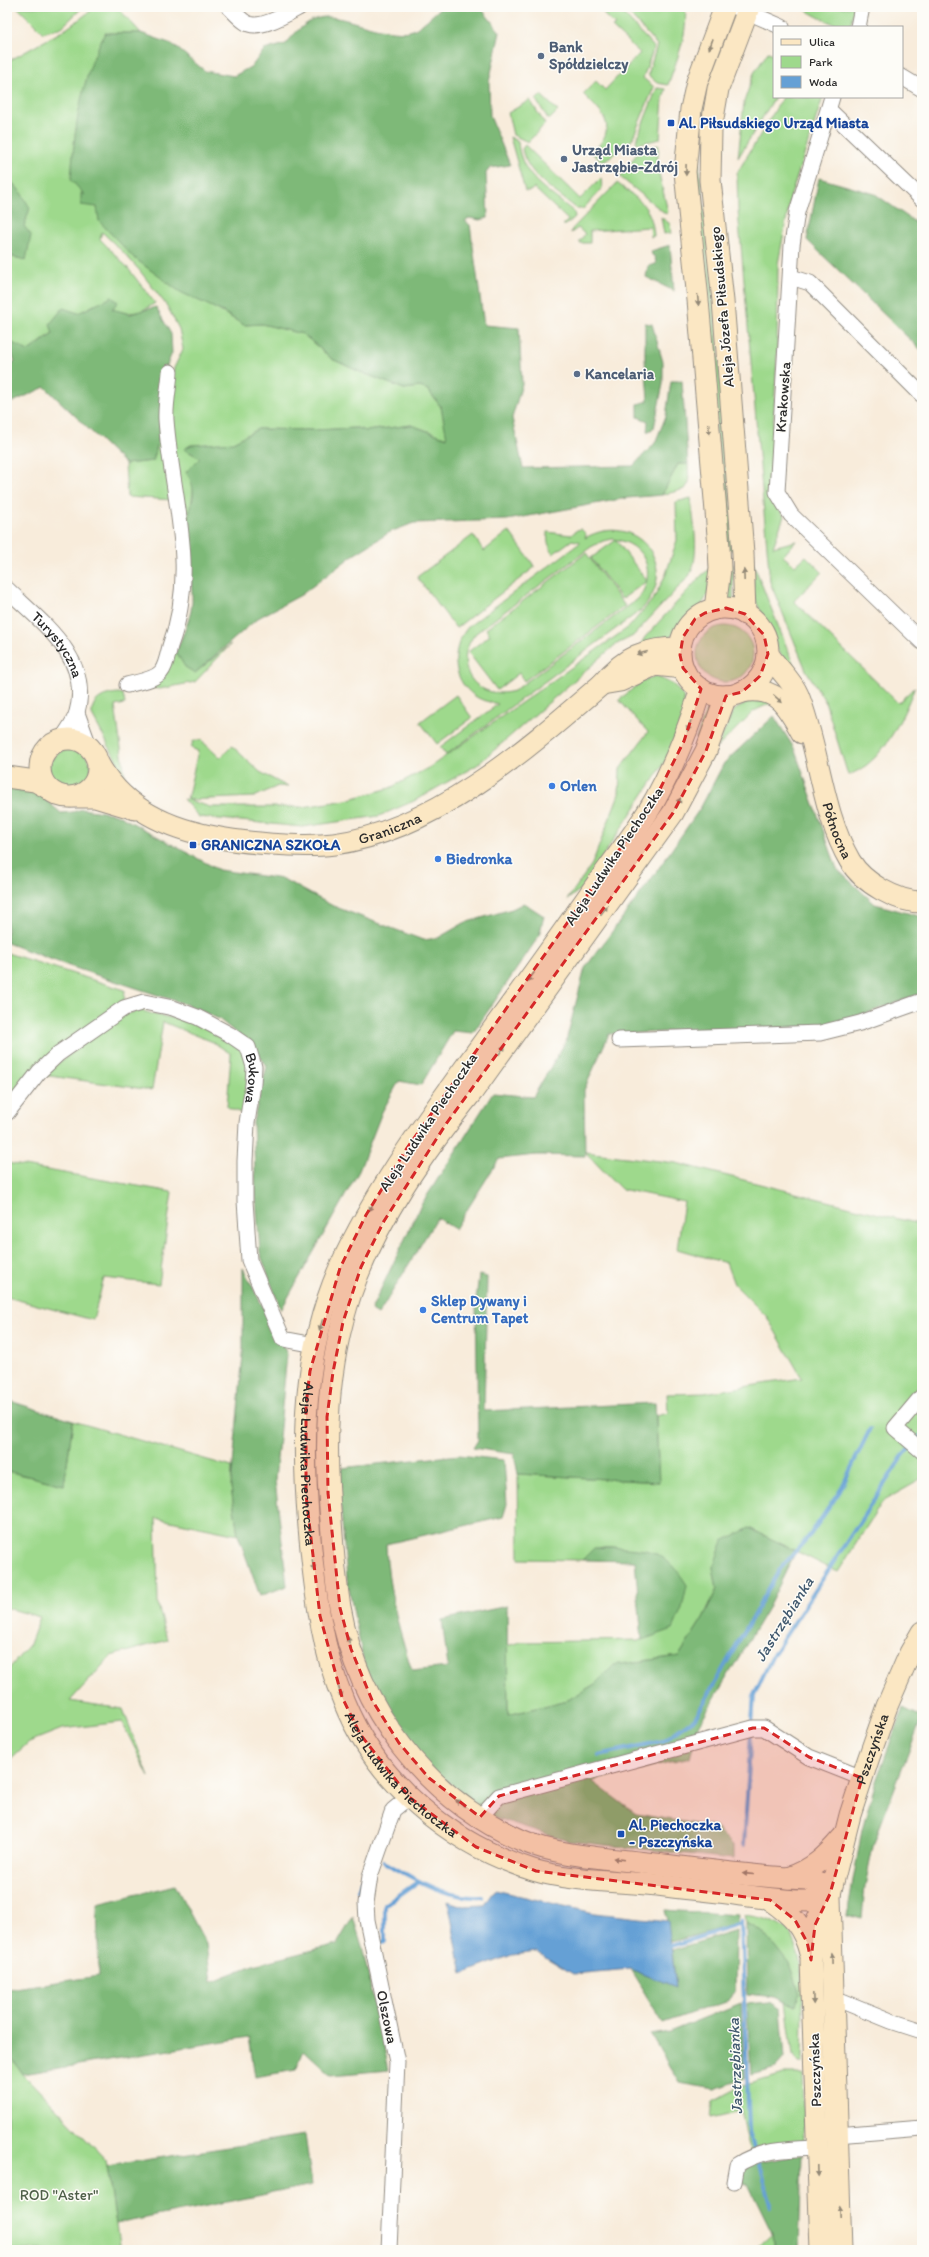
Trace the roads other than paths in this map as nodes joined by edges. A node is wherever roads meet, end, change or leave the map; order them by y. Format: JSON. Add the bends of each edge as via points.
{"nodes":[{"id":1,"x":229,"y":7,"type":"edge"},
{"id":2,"x":300,"y":7,"type":"edge"},
{"id":3,"x":724,"y":7,"type":"edge"},
{"id":4,"x":862,"y":7,"type":"edge"},
{"id":5,"x":744,"y":9,"type":"edge"},
{"id":6,"x":780,"y":26,"type":"edge"},
{"id":7,"x":858,"y":26,"type":"edge"},
{"id":8,"x":903,"y":78,"type":"edge"},
{"id":9,"x":922,"y":89,"type":"edge"},
{"id":10,"x":830,"y":103,"type":"edge"},
{"id":11,"x":922,"y":200,"type":"edge"},
{"id":12,"x":791,"y":277,"type":"junction"},
{"id":13,"x":170,"y":372,"type":"dead end"},
{"id":14,"x":922,"y":394,"type":"edge"},
{"id":15,"x":7,"y":589,"type":"edge"},
{"id":16,"x":715,"y":609,"type":"junction"},
{"id":17,"x":745,"y":614,"type":"junction"},
{"id":18,"x":922,"y":642,"type":"edge"},
{"id":19,"x":768,"y":654,"type":"junction"},
{"id":20,"x":682,"y":658,"type":"junction"},
{"id":21,"x":127,"y":685,"type":"dead end"},
{"id":22,"x":701,"y":689,"type":"junction"},
{"id":23,"x":734,"y":694,"type":"junction"},
{"id":24,"x":77,"y":713,"type":"junction"},
{"id":25,"x":62,"y":739,"type":"junction"},
{"id":26,"x":94,"y":755,"type":"junction"},
{"id":27,"x":40,"y":759,"type":"junction"},
{"id":28,"x":818,"y":761,"type":"junction"},
{"id":29,"x":7,"y":769,"type":"edge"},
{"id":30,"x":7,"y":777,"type":"edge"},
{"id":31,"x":46,"y":787,"type":"junction"},
{"id":32,"x":72,"y":798,"type":"junction"},
{"id":33,"x":140,"y":810,"type":"junction"},
{"id":34,"x":922,"y":902,"type":"edge"},
{"id":35,"x":922,"y":1001,"type":"edge"},
{"id":36,"x":619,"y":1040,"type":"dead end"},
{"id":37,"x":7,"y":1113,"type":"edge"},
{"id":38,"x":315,"y":1345,"type":"junction"},
{"id":39,"x":922,"y":1396,"type":"edge"},
{"id":40,"x":918,"y":1448,"type":"edge"},
{"id":41,"x":922,"y":1632,"type":"edge"},
{"id":42,"x":862,"y":1778,"type":"junction"},
{"id":43,"x":409,"y":1797,"type":"junction"},
{"id":44,"x":480,"y":1817,"type":"junction"},
{"id":45,"x":845,"y":1834,"type":"junction"},
{"id":46,"x":787,"y":1878,"type":"junction"},
{"id":47,"x":830,"y":1894,"type":"junction"},
{"id":48,"x":770,"y":1900,"type":"junction"},
{"id":49,"x":812,"y":1960,"type":"junction"},
{"id":50,"x":832,"y":2001,"type":"junction"},
{"id":51,"x":922,"y":2031,"type":"edge"},
{"id":52,"x":922,"y":2128,"type":"edge"},
{"id":53,"x":837,"y":2134,"type":"junction"},
{"id":54,"x":817,"y":2148,"type":"junction"},
{"id":55,"x":734,"y":2182,"type":"dead end"},
{"id":56,"x":389,"y":2250,"type":"edge"},
{"id":57,"x":821,"y":2250,"type":"edge"},
{"id":58,"x":841,"y":2250,"type":"edge"}],
"edges":[{"from":1,"to":2,"type":"street","via":[[245,23],[254,26],[272,21]]},
{"from":3,"to":16,"type":"main road","name":"Aleja Józefa Piłsudskiego","one_way":true,"via":[[697,82],[691,109],[685,172],[719,547],[720,569]]},
{"from":4,"to":7,"type":"street"},
{"from":5,"to":6,"type":"street"},
{"from":17,"to":5,"type":"main road","name":"Aleja Józefa Piłsudskiego","one_way":true,"via":[[743,553],[710,180],[711,130],[718,89]]},
{"from":8,"to":9,"type":"street"},
{"from":10,"to":11,"type":"street"},
{"from":10,"to":12,"type":"street","name":"Krakowska","via":[[797,212]]},
{"from":12,"to":14,"type":"street","via":[[810,283]]},
{"from":12,"to":18,"type":"street","name":"Krakowska","via":[[777,492],[791,515]]},
{"from":13,"to":21,"type":"street","via":[[166,420],[182,530],[184,586],[176,632],[162,671],[156,676]]},
{"from":15,"to":24,"type":"street","name":"Turystyczna","via":[[60,641],[76,667],[80,693]]},
{"from":16,"to":17,"type":"main road","via":[[731,609]]},
{"from":16,"to":20,"type":"main road","via":[[695,619],[688,627]]},
{"from":17,"to":19,"type":"main road","via":[[753,619],[764,635]]},
{"from":19,"to":23,"type":"main road","via":[[766,666],[760,676],[752,685]]},
{"from":19,"to":28,"type":"main road","name":"Północna","via":[[793,686],[806,716]]},
{"from":20,"to":22,"type":"main road","via":[[691,680]]},
{"from":20,"to":33,"type":"main road","name":"Graniczna","via":[[660,648],[636,654],[615,668],[602,684],[496,772],[400,826],[365,838],[333,844],[221,839],[192,833]]},
{"from":22,"to":23,"type":"main road","via":[[713,694]]},
{"from":22,"to":38,"type":"main road","name":"Aleja Ludwika Piechoczka","one_way":true,"via":[[684,741],[654,801],[554,945],[407,1148],[366,1215],[340,1268]]},
{"from":23,"to":28,"type":"main road","one_way":true,"via":[[754,689],[763,690],[779,699]]},
{"from":44,"to":23,"type":"main road","name":"Aleja Ludwika Piechoczka","one_way":true,"via":[[445,1792],[414,1761],[384,1722],[361,1678],[351,1649],[340,1608],[326,1457],[327,1417],[342,1322],[361,1267],[384,1221],[410,1178],[673,813]]},
{"from":24,"to":25,"type":"street","name":"Turystyczna"},
{"from":24,"to":26,"type":"street","name":"Turystyczna"},
{"from":25,"to":26,"type":"main road","via":[[72,738]]},
{"from":25,"to":27,"type":"main road","via":[[52,743]]},
{"from":26,"to":32,"type":"main road","via":[[98,773],[89,790]]},
{"from":26,"to":33,"type":"main road","name":"Graniczna","via":[[107,779]]},
{"from":27,"to":29,"type":"main road"},
{"from":27,"to":31,"type":"main road","via":[[41,779]]},
{"from":28,"to":34,"type":"main road","name":"Północna","via":[[833,821],[853,865],[882,889],[908,900]]},
{"from":30,"to":31,"type":"main road","via":[[35,781]]},
{"from":31,"to":32,"type":"main road","via":[[53,793]]},
{"from":32,"to":33,"type":"main road","name":"Graniczna","via":[[95,797]]},
{"from":35,"to":36,"type":"street","via":[[860,1023],[820,1033]]},
{"from":37,"to":38,"type":"street","name":"Bukowa","via":[[39,1072],[58,1054],[124,1008],[144,1002],[173,1008],[196,1017],[248,1047],[254,1067],[245,1161],[249,1260],[283,1339],[287,1342]]},
{"from":38,"to":43,"type":"main road","name":"Aleja Ludwika Piechoczka","one_way":true,"via":[[306,1405],[304,1463],[320,1616],[329,1657],[350,1716],[384,1768]]},
{"from":39,"to":40,"type":"street","via":[[895,1428]]},
{"from":41,"to":42,"type":"main road","name":"Pszczyńska","via":[[887,1706]]},
{"from":42,"to":44,"type":"street","via":[[809,1757],[764,1728],[757,1728],[499,1796]]},
{"from":42,"to":45,"type":"main road","name":"Pszczyńska"},
{"from":43,"to":48,"type":"main road","name":"Aleja Ludwika Piechoczka","via":[[443,1826],[476,1847],[536,1871]]},
{"from":43,"to":56,"type":"street","name":"Olszowa","via":[[393,1810],[370,1876],[366,1903],[367,1920],[397,2062]]},
{"from":46,"to":44,"type":"main road","name":"Aleja Ludwika Piechoczka","one_way":true,"via":[[610,1858],[537,1846],[520,1840]]},
{"from":45,"to":46,"type":"main road","name":"Aleja Ludwika Piechoczka","via":[[812,1868]]},
{"from":45,"to":47,"type":"main road","name":"Pszczyńska"},
{"from":46,"to":47,"type":"main road","name":"Aleja Ludwika Piechoczka","via":[[807,1879],[822,1885]]},
{"from":47,"to":48,"type":"main road","name":"Aleja Ludwika Piechoczka","via":[[817,1901]]},
{"from":47,"to":49,"type":"main road","name":"Pszczyńska","via":[[815,1926]]},
{"from":50,"to":47,"type":"main road","name":"Pszczyńska","one_way":true},
{"from":48,"to":49,"type":"main road","via":[[795,1920],[807,1942]]},
{"from":49,"to":54,"type":"main road","name":"Pszczyńska","one_way":true},
{"from":50,"to":51,"type":"street","via":[[842,2001]]},
{"from":50,"to":53,"type":"main road","name":"Pszczyńska"},
{"from":52,"to":53,"type":"street"},
{"from":58,"to":53,"type":"main road","name":"Pszczyńska","one_way":true},
{"from":54,"to":55,"type":"street","via":[[793,2149],[748,2157],[737,2165]]},
{"from":54,"to":57,"type":"main road","name":"Pszczyńska","one_way":true}]}
